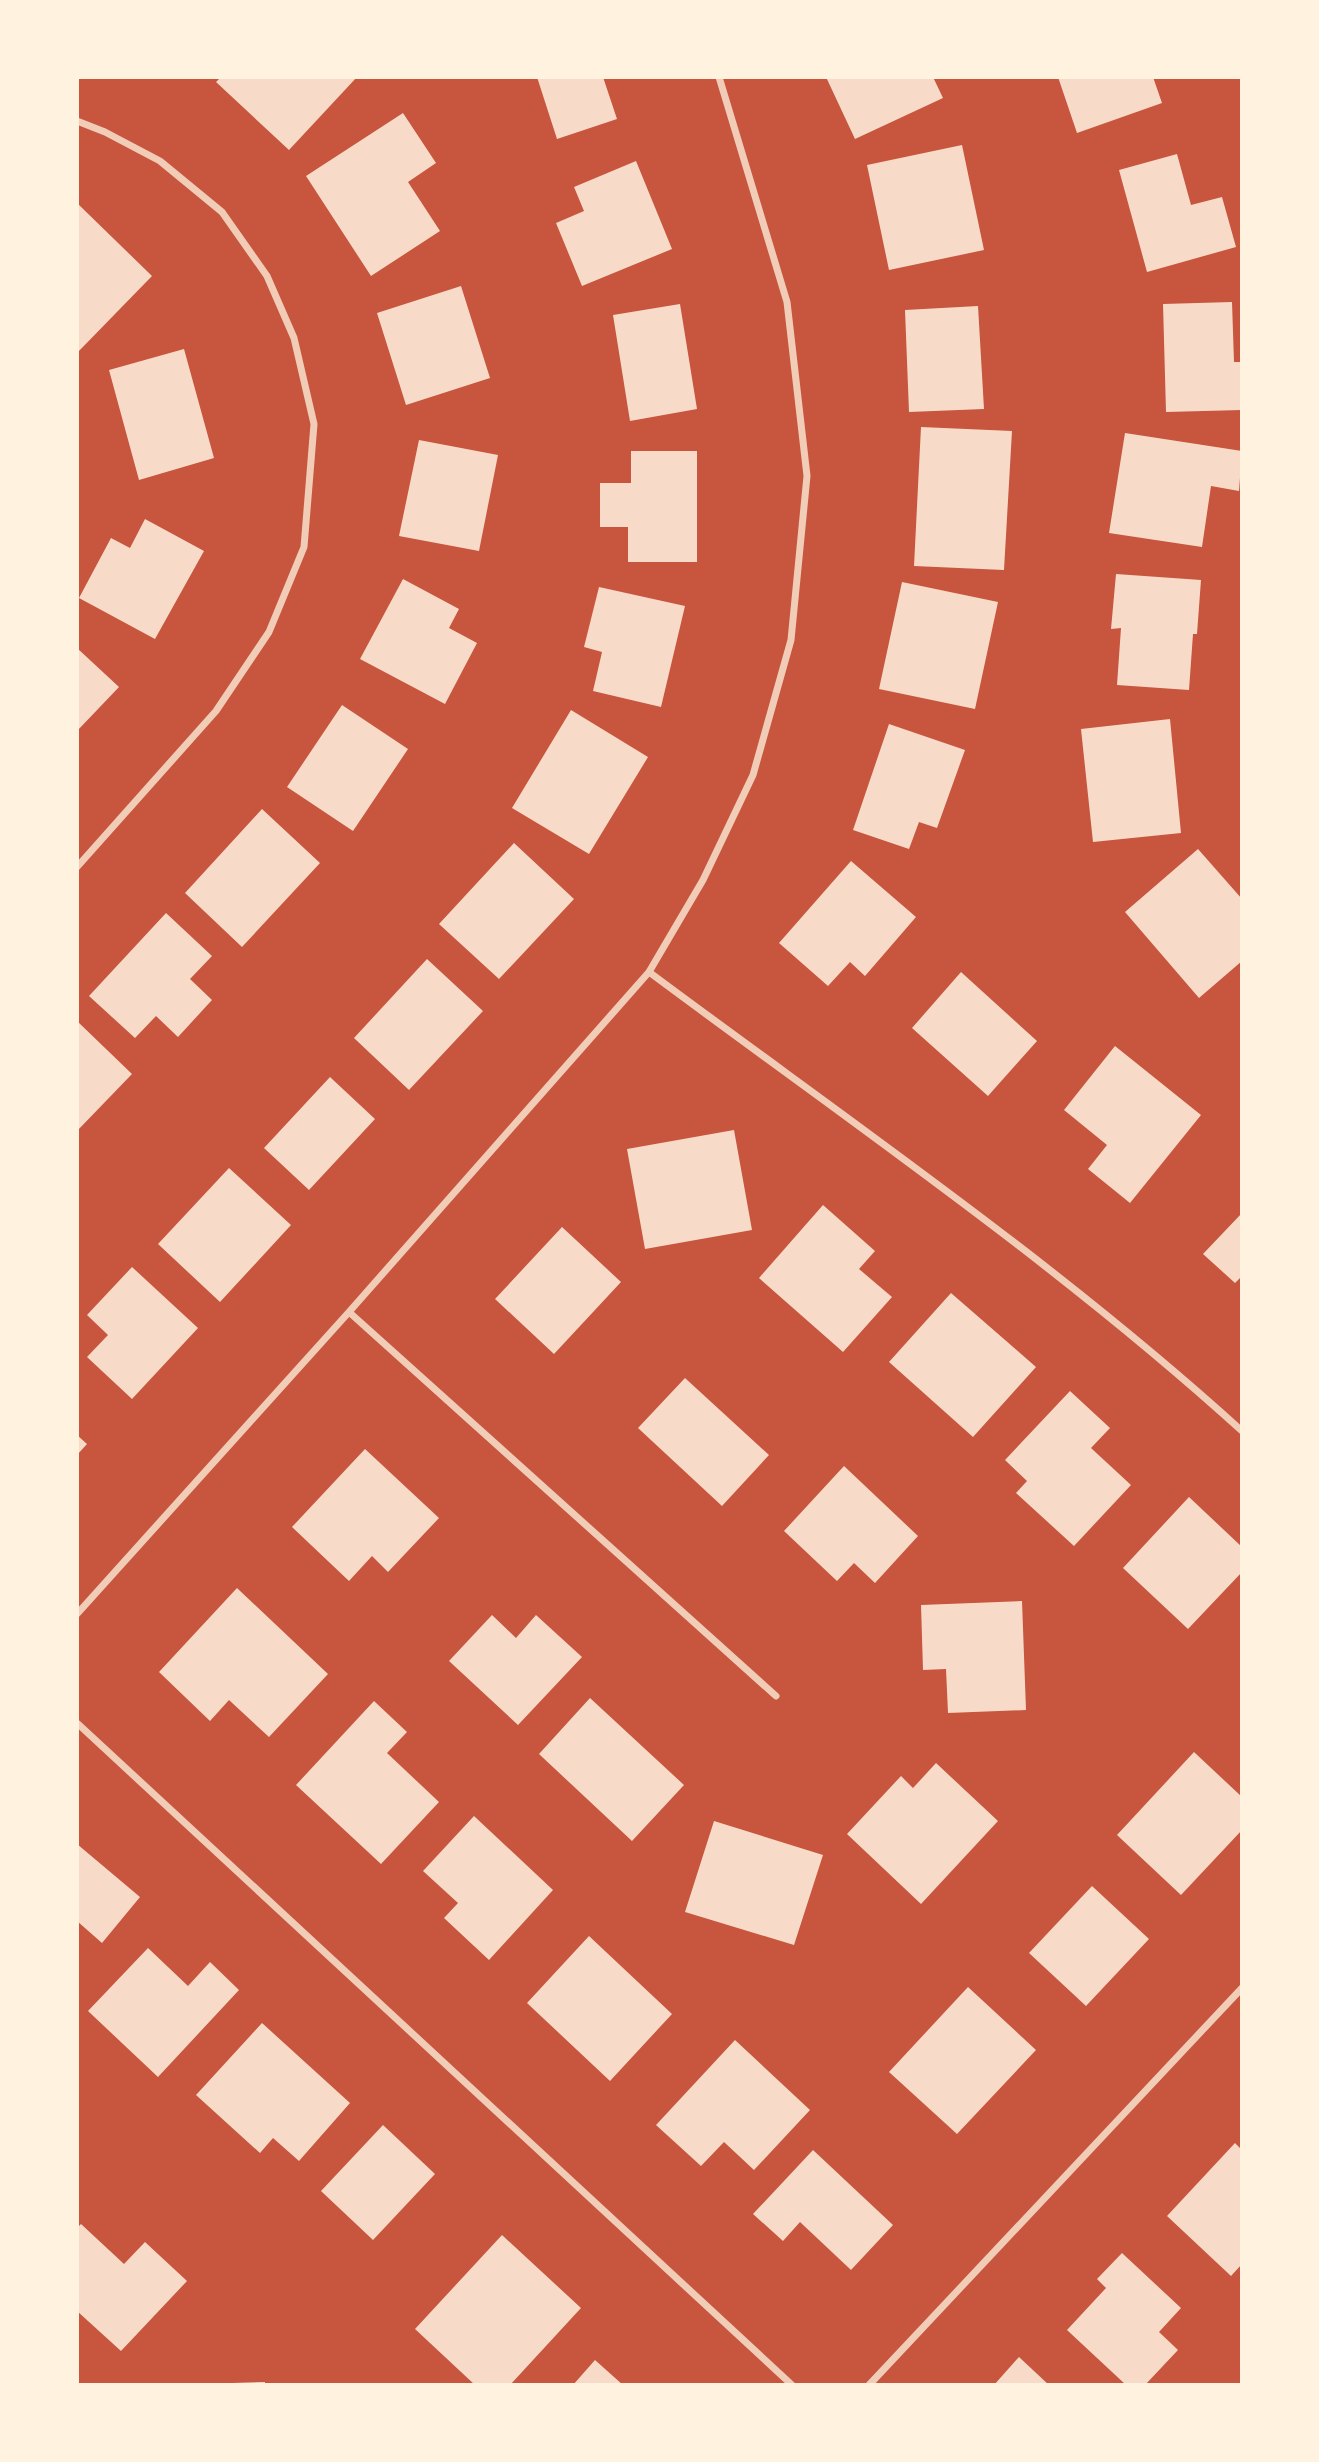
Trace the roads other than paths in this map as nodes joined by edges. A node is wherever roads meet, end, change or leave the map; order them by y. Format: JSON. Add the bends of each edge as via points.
{"nodes":[{"id":1,"x":719,"y":77,"type":"edge"},
{"id":2,"x":77,"y":121,"type":"edge"},
{"id":3,"x":77,"y":867,"type":"edge"},
{"id":4,"x":649,"y":972,"type":"junction"},
{"id":5,"x":349,"y":1312,"type":"junction"},
{"id":6,"x":1242,"y":1430,"type":"edge"},
{"id":7,"x":77,"y":1614,"type":"edge"},
{"id":8,"x":776,"y":1696,"type":"dead end"},
{"id":9,"x":77,"y":1723,"type":"edge"},
{"id":10,"x":1242,"y":1988,"type":"edge"},
{"id":11,"x":792,"y":2385,"type":"edge"},
{"id":12,"x":869,"y":2385,"type":"edge"}],
"edges":[{"from":1,"to":4,"type":"street","via":[[787,302],[807,476],[790,640],[753,775],[703,880]]},
{"from":2,"to":3,"type":"street","via":[[160,161],[222,212],[268,276],[294,338],[314,424],[304,547],[269,632],[216,711]]},
{"from":4,"to":5,"type":"street"},
{"from":4,"to":6,"type":"street","via":[[1032,1256]]},
{"from":5,"to":7,"type":"street"},
{"from":5,"to":8,"type":"street"},
{"from":9,"to":11,"type":"street"},
{"from":10,"to":12,"type":"street"}]}
